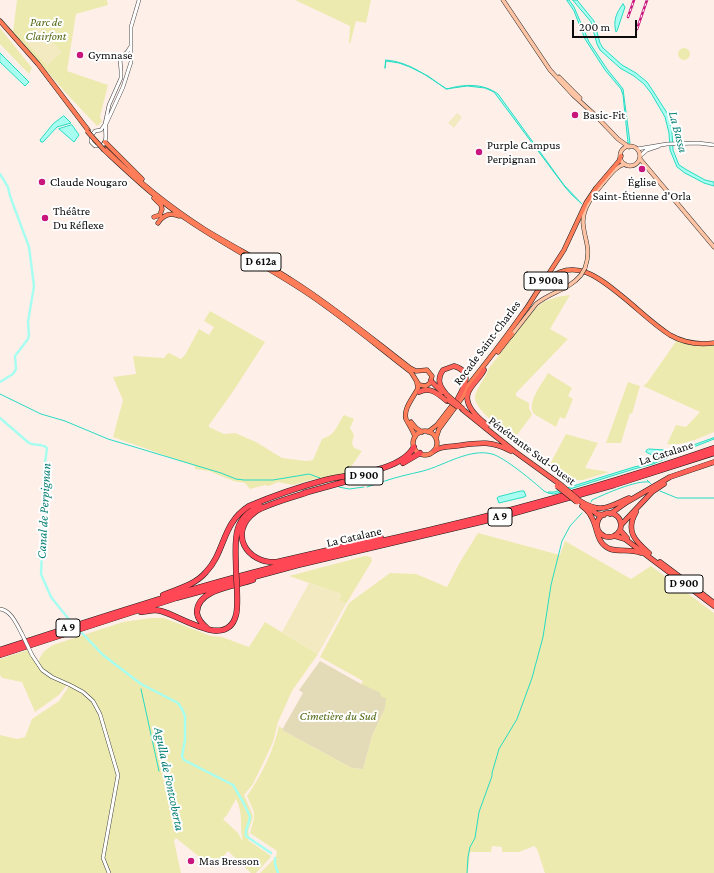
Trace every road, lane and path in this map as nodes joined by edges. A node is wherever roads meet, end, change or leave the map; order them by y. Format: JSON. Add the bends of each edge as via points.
{"nodes":[{"id":1,"x":139,"y":0,"type":"edge"},
{"id":2,"x":504,"y":0,"type":"edge"},
{"id":3,"x":1,"y":22,"type":"edge"},
{"id":4,"x":131,"y":46,"type":"junction"},
{"id":5,"x":125,"y":55,"type":"junction"},
{"id":6,"x":130,"y":57,"type":"junction"},
{"id":7,"x":120,"y":63,"type":"junction"},
{"id":8,"x":129,"y":65,"type":"junction"},
{"id":9,"x":99,"y":130,"type":"junction"},
{"id":10,"x":105,"y":134,"type":"junction"},
{"id":11,"x":618,"y":139,"type":"junction"},
{"id":12,"x":105,"y":142,"type":"junction"},
{"id":13,"x":667,"y":144,"type":"junction"},
{"id":14,"x":629,"y":146,"type":"junction"},
{"id":15,"x":714,"y":146,"type":"edge"},
{"id":16,"x":105,"y":149,"type":"junction"},
{"id":17,"x":637,"y":149,"type":"junction"},
{"id":18,"x":622,"y":150,"type":"junction"},
{"id":19,"x":621,"y":156,"type":"junction"},
{"id":20,"x":640,"y":157,"type":"junction"},
{"id":21,"x":120,"y":164,"type":"junction"},
{"id":22,"x":625,"y":164,"type":"junction"},
{"id":23,"x":637,"y":164,"type":"junction"},
{"id":24,"x":651,"y":173,"type":"junction"},
{"id":25,"x":180,"y":212,"type":"junction"},
{"id":26,"x":154,"y":217,"type":"dead end"},
{"id":27,"x":158,"y":223,"type":"dead end"},
{"id":28,"x":218,"y":240,"type":"junction"},
{"id":29,"x":714,"y":247,"type":"edge"},
{"id":30,"x":628,"y":301,"type":"junction"},
{"id":31,"x":516,"y":323,"type":"junction"},
{"id":32,"x":506,"y":341,"type":"junction"},
{"id":33,"x":714,"y":343,"type":"edge"},
{"id":34,"x":420,"y":370,"type":"junction"},
{"id":35,"x":484,"y":370,"type":"junction"},
{"id":36,"x":415,"y":378,"type":"junction"},
{"id":37,"x":431,"y":381,"type":"junction"},
{"id":38,"x":417,"y":383,"type":"junction"},
{"id":39,"x":425,"y":386,"type":"junction"},
{"id":40,"x":419,"y":392,"type":"junction"},
{"id":41,"x":448,"y":398,"type":"junction"},
{"id":42,"x":457,"y":400,"type":"junction"},
{"id":43,"x":462,"y":410,"type":"junction"},
{"id":44,"x":422,"y":432,"type":"junction"},
{"id":45,"x":428,"y":432,"type":"junction"},
{"id":46,"x":415,"y":437,"type":"junction"},
{"id":47,"x":436,"y":438,"type":"junction"},
{"id":48,"x":414,"y":447,"type":"junction"},
{"id":49,"x":714,"y":448,"type":"edge"},
{"id":50,"x":434,"y":451,"type":"junction"},
{"id":51,"x":513,"y":452,"type":"junction"},
{"id":52,"x":420,"y":453,"type":"junction"},
{"id":53,"x":714,"y":453,"type":"edge"},
{"id":54,"x":714,"y":462,"type":"edge"},
{"id":55,"x":714,"y":465,"type":"edge"},
{"id":56,"x":304,"y":486,"type":"junction"},
{"id":57,"x":649,"y":489,"type":"junction"},
{"id":58,"x":306,"y":492,"type":"junction"},
{"id":59,"x":642,"y":502,"type":"junction"},
{"id":60,"x":580,"y":503,"type":"junction"},
{"id":61,"x":262,"y":505,"type":"junction"},
{"id":62,"x":610,"y":514,"type":"junction"},
{"id":63,"x":604,"y":515,"type":"junction"},
{"id":64,"x":598,"y":522,"type":"junction"},
{"id":65,"x":621,"y":528,"type":"junction"},
{"id":66,"x":420,"y":532,"type":"junction"},
{"id":67,"x":615,"y":536,"type":"junction"},
{"id":68,"x":649,"y":553,"type":"junction"},
{"id":69,"x":654,"y":561,"type":"junction"},
{"id":70,"x":284,"y":569,"type":"junction"},
{"id":71,"x":714,"y":602,"type":"edge"},
{"id":72,"x":136,"y":606,"type":"junction"},
{"id":73,"x":714,"y":606,"type":"edge"},
{"id":74,"x":0,"y":609,"type":"edge"},
{"id":75,"x":116,"y":616,"type":"junction"},
{"id":76,"x":214,"y":631,"type":"junction"},
{"id":77,"x":0,"y":650,"type":"edge"},
{"id":78,"x":0,"y":655,"type":"edge"},
{"id":79,"x":109,"y":873,"type":"edge"}],
"edges":[{"from":1,"to":4,"type":"street","via":[[131,27]]},
{"from":2,"to":11,"type":"main road","via":[[541,56]]},
{"from":3,"to":16,"type":"main road","number":"D 612a","bridge":true},
{"from":4,"to":5,"type":"street"},
{"from":4,"to":6,"type":"street"},
{"from":5,"to":6,"type":"street"},
{"from":5,"to":7,"type":"street","via":[[120,57]]},
{"from":6,"to":8,"type":"street"},
{"from":7,"to":8,"type":"street","via":[[124,66]]},
{"from":7,"to":9,"type":"street","via":[[121,78],[109,105],[105,124]]},
{"from":8,"to":10,"type":"street","via":[[123,87],[106,124]]},
{"from":9,"to":10,"type":"street"},
{"from":9,"to":12,"type":"street","via":[[92,134],[91,142],[97,146]]},
{"from":10,"to":12,"type":"street"},
{"from":11,"to":14,"type":"main road"},
{"from":11,"to":18,"type":"main road"},
{"from":12,"to":25,"type":"main road","via":[[150,187]]},
{"from":13,"to":15,"type":"street","via":[[698,143]]},
{"from":13,"to":17,"type":"street"},
{"from":13,"to":20,"type":"street","via":[[650,149]]},
{"from":14,"to":17,"type":"main road"},
{"from":14,"to":18,"type":"main road"},
{"from":16,"to":21,"type":"main road","number":"D 612a"},
{"from":16,"to":25,"type":"main road","number":"D 612a"},
{"from":17,"to":20,"type":"main road"},
{"from":18,"to":19,"type":"main road"},
{"from":19,"to":22,"type":"main road"},
{"from":19,"to":31,"type":"main road","via":[[586,203],[564,250]]},
{"from":20,"to":23,"type":"main road"},
{"from":20,"to":24,"type":"main road"},
{"from":21,"to":26,"type":"main road","via":[[161,205],[161,214]]},
{"from":21,"to":28,"type":"main road","number":"D 612a","via":[[156,197]]},
{"from":22,"to":23,"type":"main road"},
{"from":22,"to":32,"type":"main road","bridge":true,"via":[[610,175],[585,210],[584,227],[588,253],[581,275],[572,284],[536,304]]},
{"from":23,"to":24,"type":"main road","via":[[643,165]]},
{"from":24,"to":29,"type":"main road"},
{"from":25,"to":34,"type":"main road","number":"D 612a","via":[[294,282],[330,306],[410,368]]},
{"from":27,"to":28,"type":"main road","via":[[166,215],[176,214]]},
{"from":28,"to":36,"type":"main road","number":"D 612a","via":[[329,308],[411,372]]},
{"from":30,"to":31,"type":"main road","name":"Rocade Saint-Charles","number":"D 900a","via":[[596,275],[581,270],[568,271],[557,274],[546,282]]},
{"from":30,"to":32,"type":"main road","name":"Rocade Saint-Charles","number":"D 900a","via":[[589,274],[562,274],[545,285]]},
{"from":30,"to":33,"type":"main road","name":"Rocade Saint-Charles","number":"D 900a","via":[[676,338],[693,343]]},
{"from":31,"to":42,"type":"main road","name":"Rocade Saint-Charles","number":"D 900a"},
{"from":32,"to":35,"type":"main road","name":"Rocade Saint-Charles","number":"D 900a"},
{"from":34,"to":36,"type":"main road"},
{"from":34,"to":37,"type":"main road","via":[[429,372],[432,376]]},
{"from":35,"to":47,"type":"main road","name":"Rocade Saint-Charles","number":"D 900a","via":[[438,429]]},
{"from":35,"to":51,"type":"highway","number":"D 900a","via":[[468,391],[469,406]]},
{"from":36,"to":38,"type":"main road"},
{"from":37,"to":39,"type":"main road"},
{"from":37,"to":41,"type":"highway"},
{"from":38,"to":39,"type":"main road"},
{"from":38,"to":46,"type":"main road","via":[[418,388],[406,414]]},
{"from":39,"to":40,"type":"main road"},
{"from":39,"to":41,"type":"highway"},
{"from":40,"to":41,"type":"highway","via":[[424,389],[430,390]]},
{"from":40,"to":44,"type":"main road","via":[[409,409],[408,416],[413,425]]},
{"from":41,"to":42,"type":"highway","via":[[440,387],[439,378],[443,370],[454,366],[463,371],[466,380]]},
{"from":41,"to":43,"type":"highway","bridge":true},
{"from":42,"to":45,"type":"main road","name":"Rocade Saint-Charles","number":"D 900a"},
{"from":43,"to":51,"type":"highway","name":"Pénétrante Sud-Ouest"},
{"from":43,"to":51,"type":"highway","name":"Pénétrante Sud-Ouest"},
{"from":44,"to":45,"type":"main road"},
{"from":44,"to":46,"type":"main road"},
{"from":45,"to":47,"type":"main road"},
{"from":46,"to":48,"type":"main road"},
{"from":47,"to":50,"type":"main road","via":[[437,445]]},
{"from":48,"to":52,"type":"main road"},
{"from":48,"to":56,"type":"highway","number":"D 900","via":[[410,454],[397,463],[358,475]]},
{"from":49,"to":66,"type":"highway","name":"La Catalane","number":"A 9","via":[[579,491]]},
{"from":50,"to":51,"type":"highway","via":[[442,447],[478,442],[498,445]]},
{"from":50,"to":52,"type":"main road"},
{"from":51,"to":60,"type":"highway","name":"Pénétrante Sud-Ouest","bridge":true},
{"from":52,"to":58,"type":"highway","number":"D 900","via":[[395,467]]},
{"from":53,"to":70,"type":"highway","name":"La Catalane","number":"A 9","via":[[614,485],[493,519]]},
{"from":54,"to":57,"type":"highway","via":[[670,477]]},
{"from":55,"to":59,"type":"highway","via":[[671,480],[655,489]]},
{"from":56,"to":61,"type":"highway"},
{"from":56,"to":72,"type":"highway","via":[[242,510],[231,522],[206,573],[186,586]]},
{"from":57,"to":60,"type":"highway","via":[[604,508]]},
{"from":57,"to":62,"type":"highway"},
{"from":58,"to":61,"type":"highway"},
{"from":58,"to":66,"type":"highway","via":[[259,510],[248,518],[242,538],[252,556],[262,561],[277,562]]},
{"from":59,"to":65,"type":"highway"},
{"from":59,"to":68,"type":"highway","via":[[632,520],[631,531],[636,542]]},
{"from":60,"to":63,"type":"highway","name":"Pénétrante Sud-Ouest"},
{"from":60,"to":64,"type":"highway","via":[[595,515]]},
{"from":60,"to":69,"type":"highway","number":"D 900","via":[[592,517],[598,536],[606,547],[638,552]]},
{"from":61,"to":76,"type":"highway","bridge":true,"via":[[250,510],[238,525],[237,611],[234,621],[227,628]]},
{"from":62,"to":63,"type":"highway"},
{"from":62,"to":65,"type":"highway","via":[[618,517]]},
{"from":63,"to":64,"type":"highway"},
{"from":64,"to":67,"type":"highway","via":[[601,534]]},
{"from":65,"to":67,"type":"highway"},
{"from":65,"to":68,"type":"highway","via":[[623,535]]},
{"from":66,"to":72,"type":"highway","name":"La Catalane","number":"A 9","via":[[274,567]]},
{"from":67,"to":69,"type":"highway","number":"D 900","via":[[625,539]]},
{"from":68,"to":71,"type":"highway"},
{"from":69,"to":73,"type":"highway","number":"D 900"},
{"from":70,"to":75,"type":"highway","name":"La Catalane","number":"A 9"},
{"from":70,"to":76,"type":"highway","via":[[206,595],[199,602],[197,615],[202,624]]},
{"from":72,"to":77,"type":"highway","name":"La Catalane","number":"A 9"},
{"from":74,"to":79,"type":"street","bridge":true,"via":[[6,610],[13,618],[42,670],[83,692],[93,701],[100,714],[118,776],[103,858]]},
{"from":75,"to":76,"type":"highway","via":[[149,610],[161,611]]},
{"from":75,"to":78,"type":"highway","name":"La Catalane","number":"A 9"}]}
